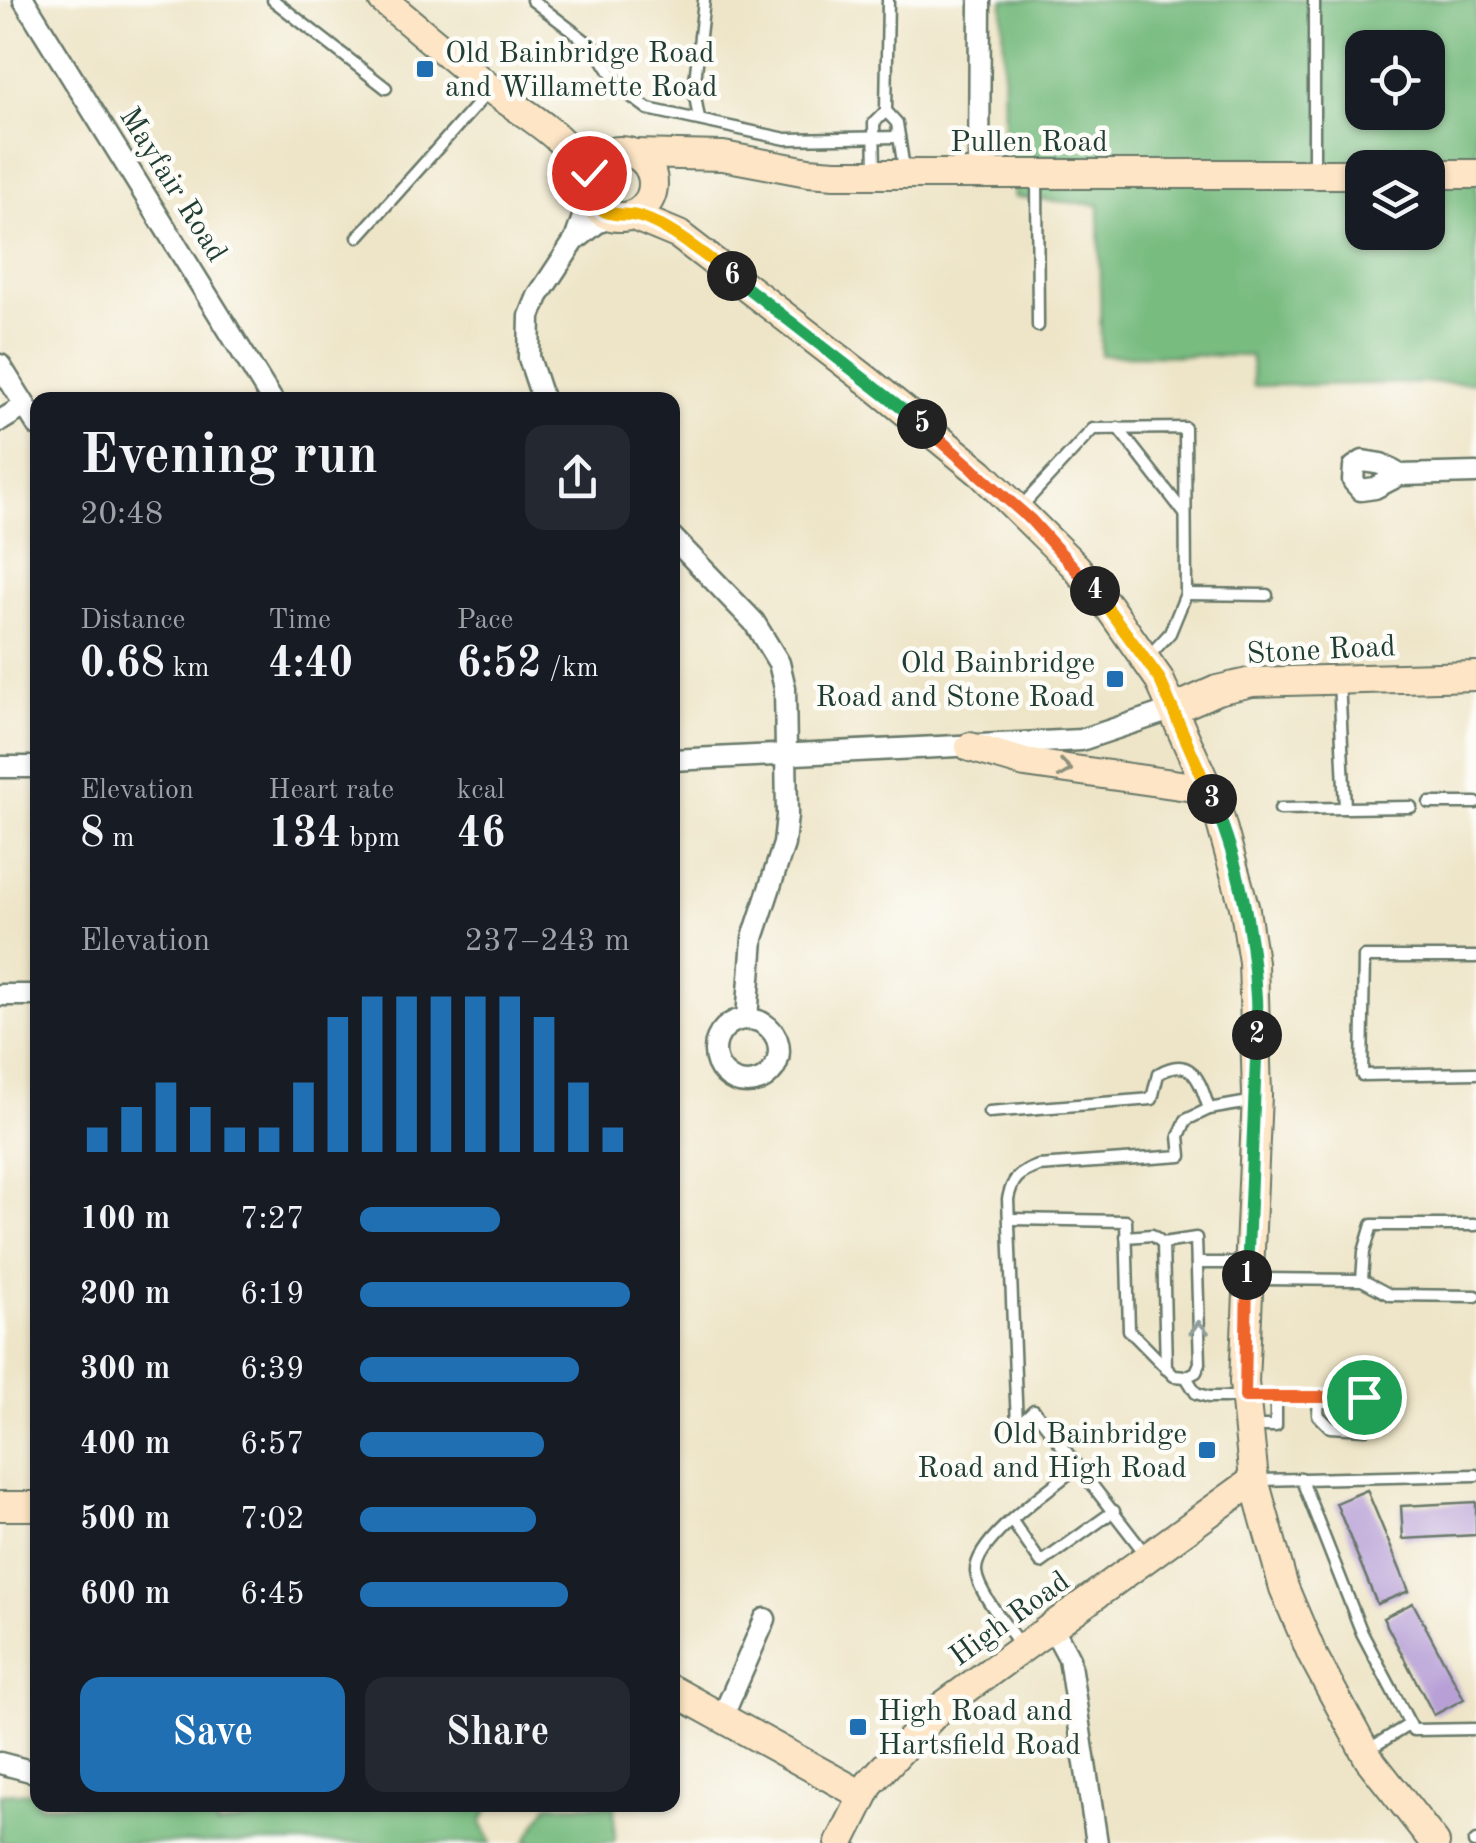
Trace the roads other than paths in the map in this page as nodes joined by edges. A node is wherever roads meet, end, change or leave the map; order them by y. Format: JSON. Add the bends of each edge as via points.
{"nodes":[{"id":1,"x":24,"y":0,"type":"edge"},
{"id":2,"x":273,"y":0,"type":"edge"},
{"id":3,"x":383,"y":0,"type":"edge"},
{"id":4,"x":532,"y":0,"type":"edge"},
{"id":5,"x":704,"y":0,"type":"edge"},
{"id":6,"x":888,"y":0,"type":"edge"},
{"id":7,"x":980,"y":0,"type":"edge"},
{"id":8,"x":1314,"y":0,"type":"edge"},
{"id":9,"x":386,"y":88,"type":"dead end"},
{"id":10,"x":490,"y":89,"type":"junction"},
{"id":11,"x":886,"y":111,"type":"junction"},
{"id":12,"x":698,"y":119,"type":"junction"},
{"id":13,"x":875,"y":137,"type":"junction"},
{"id":14,"x":900,"y":137,"type":"junction"},
{"id":15,"x":560,"y":138,"type":"junction"},
{"id":16,"x":604,"y":154,"type":"junction"},
{"id":17,"x":635,"y":154,"type":"junction"},
{"id":18,"x":698,"y":154,"type":"junction"},
{"id":19,"x":876,"y":174,"type":"junction"},
{"id":20,"x":905,"y":174,"type":"junction"},
{"id":21,"x":980,"y":174,"type":"junction"},
{"id":22,"x":1037,"y":174,"type":"junction"},
{"id":23,"x":1314,"y":174,"type":"junction"},
{"id":24,"x":1345,"y":174,"type":"edge"},
{"id":25,"x":1445,"y":174,"type":"edge"},
{"id":26,"x":1476,"y":174,"type":"edge"},
{"id":27,"x":652,"y":187,"type":"junction"},
{"id":28,"x":588,"y":189,"type":"junction"},
{"id":29,"x":623,"y":215,"type":"junction"},
{"id":30,"x":358,"y":236,"type":"dead end"},
{"id":31,"x":679,"y":236,"type":"junction"},
{"id":32,"x":575,"y":240,"type":"junction"},
{"id":33,"x":1038,"y":326,"type":"dead end"},
{"id":34,"x":0,"y":365,"type":"edge"},
{"id":35,"x":267,"y":392,"type":"edge"},
{"id":36,"x":540,"y":392,"type":"edge"},
{"id":37,"x":25,"y":406,"type":"junction"},
{"id":38,"x":30,"y":414,"type":"edge"},
{"id":39,"x":0,"y":421,"type":"edge"},
{"id":40,"x":1118,"y":428,"type":"junction"},
{"id":41,"x":1476,"y":473,"type":"edge"},
{"id":42,"x":1400,"y":474,"type":"dead end"},
{"id":43,"x":1019,"y":508,"type":"junction"},
{"id":44,"x":1186,"y":514,"type":"junction"},
{"id":45,"x":680,"y":545,"type":"edge"},
{"id":46,"x":1186,"y":594,"type":"junction"},
{"id":47,"x":1267,"y":595,"type":"dead end"},
{"id":48,"x":1146,"y":659,"type":"junction"},
{"id":49,"x":1476,"y":676,"type":"edge"},
{"id":50,"x":1339,"y":678,"type":"junction"},
{"id":51,"x":1174,"y":709,"type":"junction"},
{"id":52,"x":970,"y":747,"type":"junction"},
{"id":53,"x":786,"y":755,"type":"junction"},
{"id":54,"x":680,"y":760,"type":"edge"},
{"id":55,"x":0,"y":767,"type":"edge"},
{"id":56,"x":30,"y":767,"type":"edge"},
{"id":57,"x":1208,"y":790,"type":"junction"},
{"id":58,"x":1476,"y":802,"type":"edge"},
{"id":59,"x":1428,"y":803,"type":"dead end"},
{"id":60,"x":1412,"y":807,"type":"dead end"},
{"id":61,"x":1345,"y":808,"type":"junction"},
{"id":62,"x":1280,"y":809,"type":"dead end"},
{"id":63,"x":1476,"y":958,"type":"edge"},
{"id":64,"x":0,"y":995,"type":"edge"},
{"id":65,"x":30,"y":995,"type":"edge"},
{"id":66,"x":748,"y":1020,"type":"dead end"},
{"id":67,"x":1476,"y":1073,"type":"edge"},
{"id":68,"x":1256,"y":1100,"type":"junction"},
{"id":69,"x":1210,"y":1109,"type":"junction"},
{"id":70,"x":989,"y":1112,"type":"dead end"},
{"id":71,"x":1010,"y":1219,"type":"junction"},
{"id":72,"x":1476,"y":1225,"type":"edge"},
{"id":73,"x":1126,"y":1237,"type":"junction"},
{"id":74,"x":1163,"y":1243,"type":"junction"},
{"id":75,"x":1197,"y":1263,"type":"junction"},
{"id":76,"x":1247,"y":1271,"type":"junction"},
{"id":77,"x":1362,"y":1280,"type":"junction"},
{"id":78,"x":1476,"y":1296,"type":"edge"},
{"id":79,"x":1166,"y":1369,"type":"junction"},
{"id":80,"x":1186,"y":1376,"type":"junction"},
{"id":81,"x":1245,"y":1397,"type":"junction"},
{"id":82,"x":1276,"y":1397,"type":"junction"},
{"id":83,"x":1319,"y":1398,"type":"junction"},
{"id":84,"x":1248,"y":1426,"type":"junction"},
{"id":85,"x":1076,"y":1468,"type":"junction"},
{"id":86,"x":1476,"y":1475,"type":"edge"},
{"id":87,"x":1301,"y":1478,"type":"junction"},
{"id":88,"x":1254,"y":1480,"type":"junction"},
{"id":89,"x":0,"y":1506,"type":"edge"},
{"id":90,"x":30,"y":1506,"type":"edge"},
{"id":91,"x":1114,"y":1511,"type":"junction"},
{"id":92,"x":1012,"y":1521,"type":"junction"},
{"id":93,"x":1148,"y":1557,"type":"junction"},
{"id":94,"x":766,"y":1619,"type":"dead end"},
{"id":95,"x":1052,"y":1626,"type":"junction"},
{"id":96,"x":1022,"y":1648,"type":"junction"},
{"id":97,"x":680,"y":1694,"type":"edge"},
{"id":98,"x":722,"y":1718,"type":"junction"},
{"id":99,"x":1410,"y":1724,"type":"junction"},
{"id":100,"x":1476,"y":1729,"type":"edge"},
{"id":101,"x":1365,"y":1751,"type":"junction"},
{"id":102,"x":0,"y":1764,"type":"edge"},
{"id":103,"x":30,"y":1770,"type":"edge"},
{"id":104,"x":862,"y":1795,"type":"junction"},
{"id":105,"x":840,"y":1843,"type":"edge"},
{"id":106,"x":1097,"y":1843,"type":"edge"},
{"id":107,"x":1435,"y":1843,"type":"edge"}],
"edges":[{"from":1,"to":35,"type":"street","name":"Mayfair Road"},
{"from":2,"to":9,"type":"lane"},
{"from":3,"to":10,"type":"main road"},
{"from":4,"to":12,"type":"lane","via":[[596,49],[621,88],[648,108]]},
{"from":5,"to":12,"type":"lane","via":[[694,90]]},
{"from":6,"to":11,"type":"lane"},
{"from":7,"to":21,"type":"street"},
{"from":8,"to":23,"type":"lane"},
{"from":10,"to":15,"type":"main road"},
{"from":10,"to":30,"type":"lane"},
{"from":11,"to":13,"type":"lane","via":[[874,123]]},
{"from":11,"to":14,"type":"lane"},
{"from":12,"to":13,"type":"lane","via":[[786,139]]},
{"from":13,"to":14,"type":"lane"},
{"from":13,"to":19,"type":"lane"},
{"from":14,"to":20,"type":"lane"},
{"from":15,"to":16,"type":"main road"},
{"from":15,"to":28,"type":"main road","via":[[580,161]]},
{"from":16,"to":17,"type":"main road"},
{"from":16,"to":28,"type":"main road","via":[[592,166]]},
{"from":17,"to":18,"type":"main road","name":"Pullen Road"},
{"from":17,"to":27,"type":"main road","via":[[648,165]]},
{"from":18,"to":19,"type":"main road","name":"Pullen Road","via":[[808,172]]},
{"from":18,"to":27,"type":"main road","via":[[664,166]]},
{"from":19,"to":20,"type":"main road","name":"Pullen Road"},
{"from":20,"to":21,"type":"main road","name":"Pullen Road"},
{"from":21,"to":22,"type":"main road","name":"Pullen Road"},
{"from":22,"to":23,"type":"main road","name":"Pullen Road"},
{"from":22,"to":33,"type":"lane"},
{"from":23,"to":24,"type":"main road","name":"Pullen Road"},
{"from":25,"to":26,"type":"main road"},
{"from":27,"to":29,"type":"main road","via":[[644,206]]},
{"from":27,"to":31,"type":"main road"},
{"from":28,"to":29,"type":"main road","via":[[596,206]]},
{"from":28,"to":32,"type":"street"},
{"from":29,"to":31,"type":"main road"},
{"from":29,"to":32,"type":"street"},
{"from":31,"to":43,"type":"main road","via":[[910,414]]},
{"from":32,"to":36,"type":"street","via":[[530,316],[529,358]]},
{"from":34,"to":37,"type":"street"},
{"from":37,"to":38,"type":"street"},
{"from":37,"to":39,"type":"street"},
{"from":40,"to":43,"type":"lane","via":[[1093,429]]},
{"from":40,"to":44,"type":"lane"},
{"from":40,"to":44,"type":"lane","via":[[1186,428]]},
{"from":41,"to":42,"type":"street"},
{"from":43,"to":48,"type":"main road"},
{"from":44,"to":46,"type":"lane"},
{"from":45,"to":53,"type":"street","via":[[754,622],[779,663]]},
{"from":46,"to":47,"type":"lane"},
{"from":46,"to":48,"type":"lane","via":[[1170,634]]},
{"from":48,"to":51,"type":"main road"},
{"from":49,"to":50,"type":"main road","name":"Stone Road"},
{"from":50,"to":51,"type":"main road","name":"Stone Road","via":[[1252,682]]},
{"from":50,"to":61,"type":"lane"},
{"from":51,"to":52,"type":"street","via":[[1081,740]]},
{"from":51,"to":57,"type":"main road"},
{"from":52,"to":53,"type":"street"},
{"from":52,"to":57,"type":"main road","one_way":true,"via":[[1025,763]]},
{"from":53,"to":54,"type":"street"},
{"from":53,"to":66,"type":"street","via":[[784,844],[753,938]]},
{"from":55,"to":56,"type":"street"},
{"from":57,"to":68,"type":"main road","via":[[1245,910],[1257,1023]]},
{"from":58,"to":59,"type":"lane"},
{"from":60,"to":61,"type":"lane"},
{"from":61,"to":62,"type":"lane"},
{"from":63,"to":67,"type":"lane","via":[[1364,958],[1362,1075]]},
{"from":64,"to":65,"type":"street"},
{"from":68,"to":69,"type":"lane"},
{"from":68,"to":76,"type":"main road"},
{"from":69,"to":70,"type":"lane","via":[[1200,1082],[1180,1067],[1158,1074],[1152,1099]]},
{"from":69,"to":71,"type":"lane","via":[[1186,1120],[1180,1156],[1019,1173],[1011,1184]]},
{"from":71,"to":73,"type":"lane","via":[[1126,1221]]},
{"from":71,"to":85,"type":"lane","via":[[1017,1426],[1034,1410]]},
{"from":72,"to":77,"type":"lane","via":[[1372,1225]]},
{"from":73,"to":74,"type":"lane","via":[[1152,1235]]},
{"from":73,"to":79,"type":"lane","via":[[1129,1330]]},
{"from":74,"to":75,"type":"lane","via":[[1196,1238]]},
{"from":74,"to":79,"type":"lane"},
{"from":75,"to":76,"type":"lane"},
{"from":80,"to":75,"type":"lane","one_way":true,"via":[[1200,1363]]},
{"from":76,"to":77,"type":"lane"},
{"from":76,"to":81,"type":"main road"},
{"from":77,"to":78,"type":"lane","via":[[1390,1295]]},
{"from":79,"to":80,"type":"lane"},
{"from":80,"to":81,"type":"lane","via":[[1196,1393],[1209,1398]]},
{"from":81,"to":82,"type":"lane"},
{"from":81,"to":84,"type":"main road"},
{"from":82,"to":83,"type":"lane"},
{"from":82,"to":84,"type":"lane","via":[[1276,1426]]},
{"from":83,"to":83,"type":"lane","via":[[1364,1397],[1366,1429],[1330,1427],[1318,1415]]},
{"from":84,"to":88,"type":"main road"},
{"from":85,"to":91,"type":"lane"},
{"from":85,"to":92,"type":"lane"},
{"from":86,"to":87,"type":"lane"},
{"from":87,"to":88,"type":"lane"},
{"from":87,"to":99,"type":"lane","via":[[1362,1634]]},
{"from":88,"to":93,"type":"main road","name":"High Road"},
{"from":88,"to":101,"type":"main road","via":[[1291,1604]]},
{"from":89,"to":90,"type":"main road"},
{"from":91,"to":92,"type":"lane","via":[[1041,1563]]},
{"from":91,"to":93,"type":"lane"},
{"from":92,"to":96,"type":"lane","via":[[980,1554],[975,1569]]},
{"from":93,"to":95,"type":"main road","name":"High Road"},
{"from":94,"to":98,"type":"street"},
{"from":95,"to":96,"type":"main road","name":"High Road"},
{"from":95,"to":106,"type":"street","via":[[1069,1658]]},
{"from":96,"to":104,"type":"main road","name":"High Road","via":[[940,1708]]},
{"from":97,"to":98,"type":"main road"},
{"from":98,"to":104,"type":"main road"},
{"from":99,"to":100,"type":"lane","via":[[1413,1730]]},
{"from":99,"to":101,"type":"lane"},
{"from":101,"to":107,"type":"main road"},
{"from":102,"to":103,"type":"street"},
{"from":104,"to":105,"type":"main road","name":"High Road"}]}
